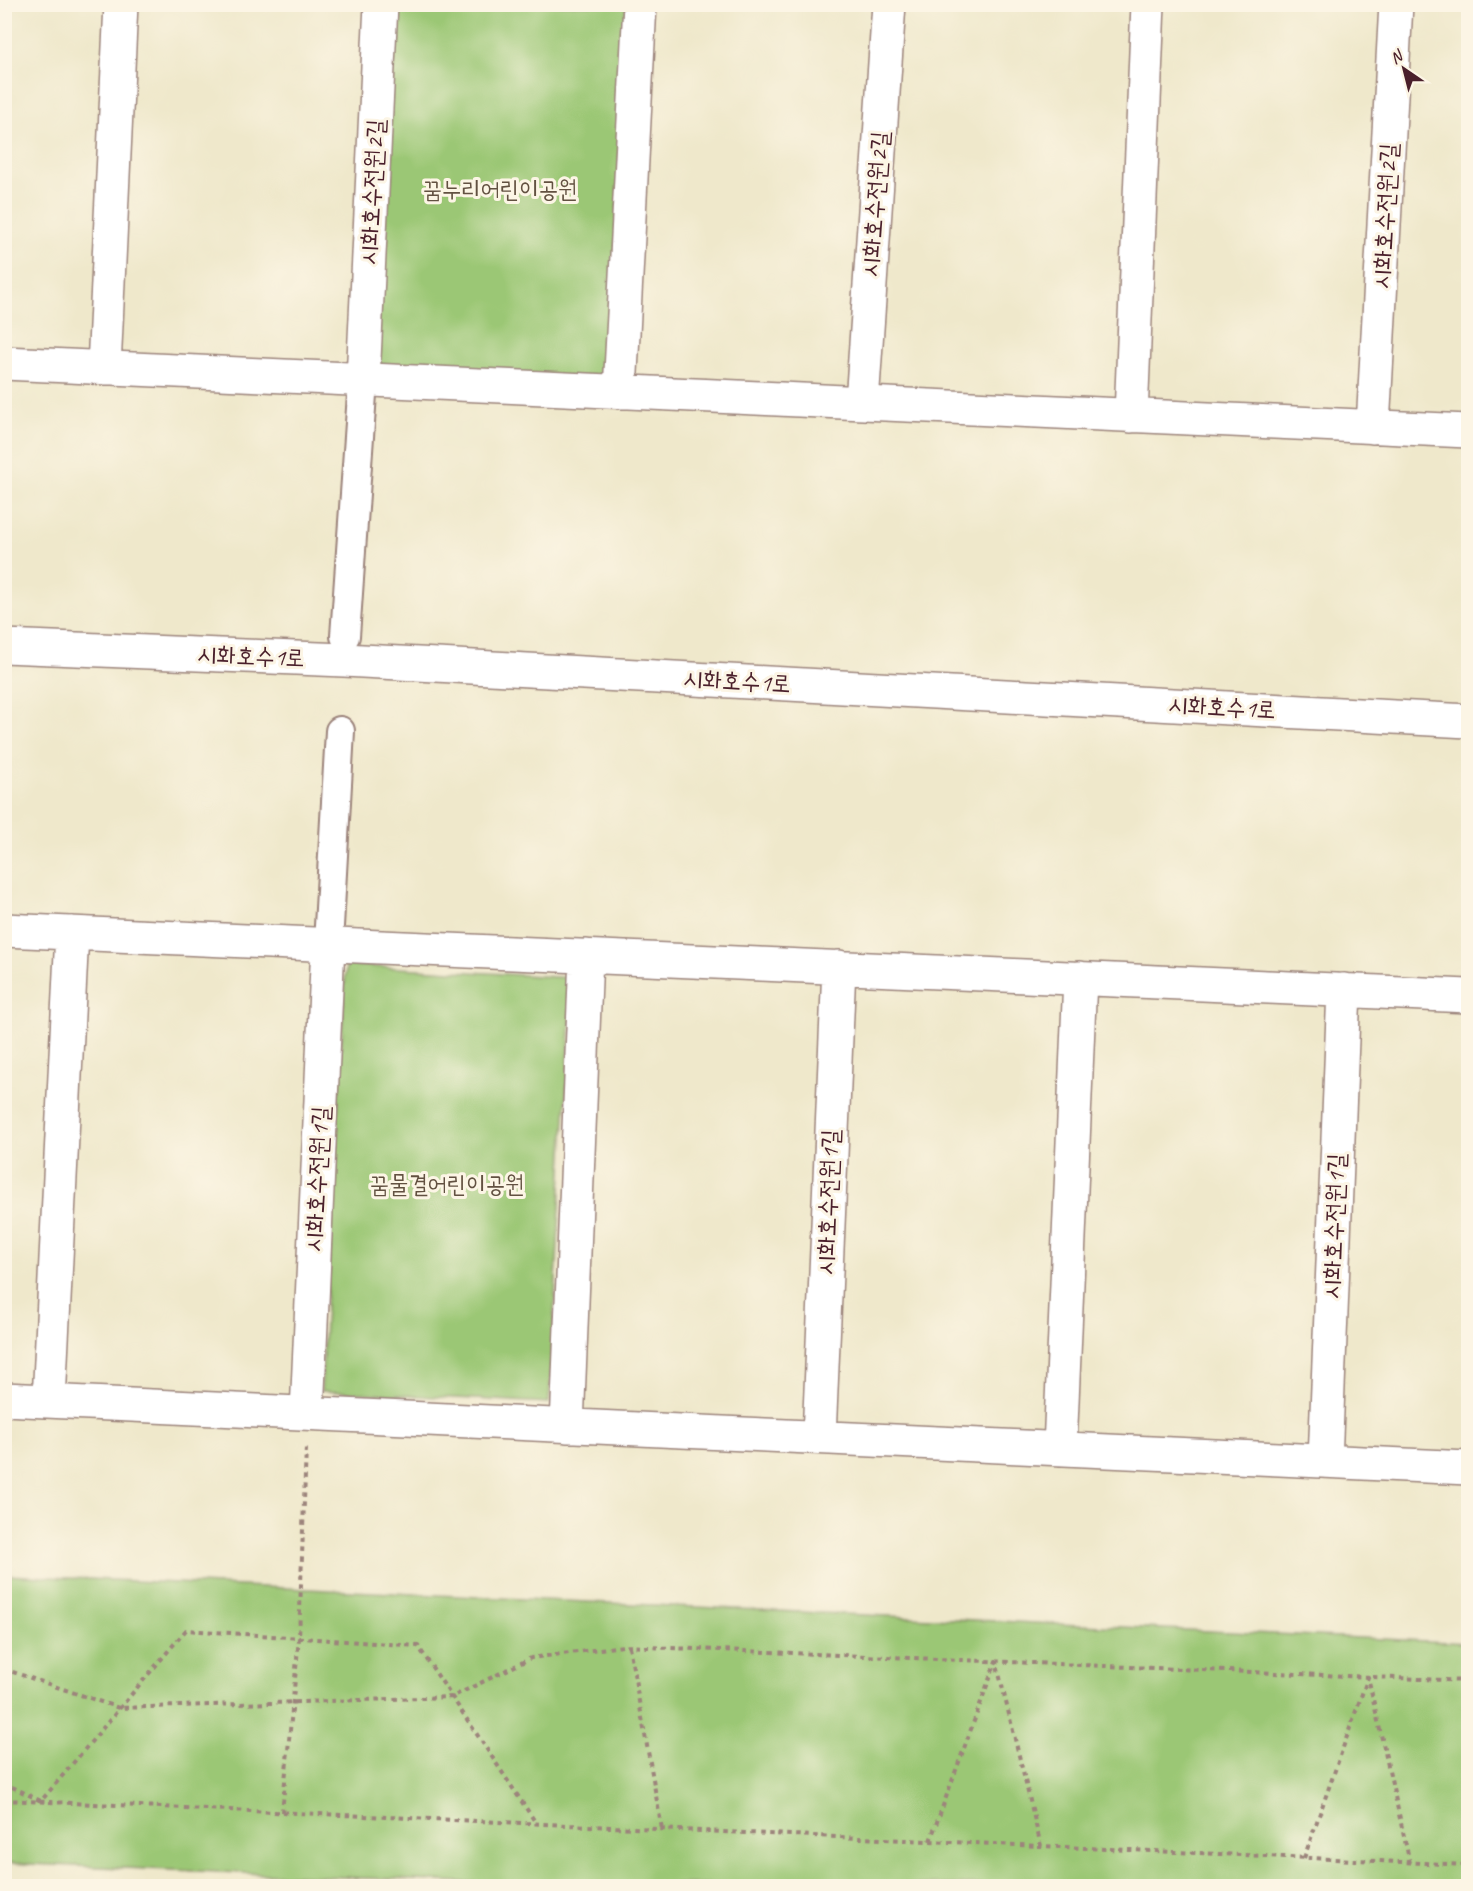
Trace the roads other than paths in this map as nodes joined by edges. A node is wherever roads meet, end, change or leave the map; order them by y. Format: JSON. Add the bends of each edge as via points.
{"nodes":[{"id":1,"x":121,"y":4,"type":"edge"},
{"id":2,"x":381,"y":4,"type":"edge"},
{"id":3,"x":640,"y":4,"type":"edge"},
{"id":4,"x":889,"y":4,"type":"edge"},
{"id":5,"x":1148,"y":4,"type":"edge"},
{"id":6,"x":1396,"y":4,"type":"edge"},
{"id":7,"x":4,"y":363,"type":"edge"},
{"id":8,"x":104,"y":368,"type":"junction"},
{"id":9,"x":363,"y":380,"type":"junction"},
{"id":10,"x":620,"y":392,"type":"junction"},
{"id":11,"x":862,"y":403,"type":"junction"},
{"id":12,"x":1131,"y":416,"type":"junction"},
{"id":13,"x":1373,"y":427,"type":"junction"},
{"id":14,"x":1468,"y":431,"type":"edge"},
{"id":15,"x":345,"y":636,"type":"dead end"},
{"id":16,"x":4,"y":646,"type":"edge"},
{"id":17,"x":1468,"y":721,"type":"edge"},
{"id":18,"x":340,"y":731,"type":"dead end"},
{"id":19,"x":4,"y":930,"type":"edge"},
{"id":20,"x":72,"y":933,"type":"junction"},
{"id":21,"x":328,"y":944,"type":"junction"},
{"id":22,"x":586,"y":956,"type":"junction"},
{"id":23,"x":839,"y":967,"type":"junction"},
{"id":24,"x":1080,"y":978,"type":"junction"},
{"id":25,"x":1344,"y":990,"type":"junction"},
{"id":26,"x":1468,"y":996,"type":"edge"},
{"id":27,"x":4,"y":1399,"type":"edge"},
{"id":28,"x":49,"y":1401,"type":"junction"},
{"id":29,"x":307,"y":1413,"type":"junction"},
{"id":30,"x":567,"y":1426,"type":"junction"},
{"id":31,"x":819,"y":1437,"type":"junction"},
{"id":32,"x":1059,"y":1449,"type":"junction"},
{"id":33,"x":1325,"y":1461,"type":"junction"},
{"id":34,"x":1468,"y":1468,"type":"edge"}],
"edges":[{"from":1,"to":8,"type":"street"},
{"from":2,"to":9,"type":"street","name":"시화호수전원2길"},
{"from":3,"to":10,"type":"street"},
{"from":4,"to":11,"type":"street","name":"시화호수전원2길"},
{"from":5,"to":12,"type":"street"},
{"from":6,"to":13,"type":"street","name":"시화호수전원2길"},
{"from":7,"to":8,"type":"street"},
{"from":8,"to":9,"type":"street"},
{"from":9,"to":10,"type":"street"},
{"from":9,"to":15,"type":"street"},
{"from":10,"to":11,"type":"street"},
{"from":11,"to":12,"type":"street"},
{"from":12,"to":13,"type":"street"},
{"from":13,"to":14,"type":"street"},
{"from":16,"to":17,"type":"street","name":"시화호수1로","via":[[344,660]]},
{"from":18,"to":21,"type":"street"},
{"from":19,"to":20,"type":"street"},
{"from":20,"to":21,"type":"street"},
{"from":20,"to":28,"type":"street"},
{"from":21,"to":22,"type":"street"},
{"from":21,"to":29,"type":"street","name":"시화호수전원1길"},
{"from":22,"to":23,"type":"street"},
{"from":22,"to":30,"type":"street"},
{"from":23,"to":24,"type":"street"},
{"from":23,"to":31,"type":"street","name":"시화호수전원1길"},
{"from":24,"to":25,"type":"street"},
{"from":24,"to":32,"type":"street"},
{"from":25,"to":26,"type":"street"},
{"from":25,"to":33,"type":"street","name":"시화호수전원1길"},
{"from":27,"to":28,"type":"street"},
{"from":28,"to":29,"type":"street"},
{"from":29,"to":30,"type":"street"},
{"from":30,"to":31,"type":"street"},
{"from":31,"to":32,"type":"street"},
{"from":32,"to":33,"type":"street"},
{"from":33,"to":34,"type":"street"}]}
